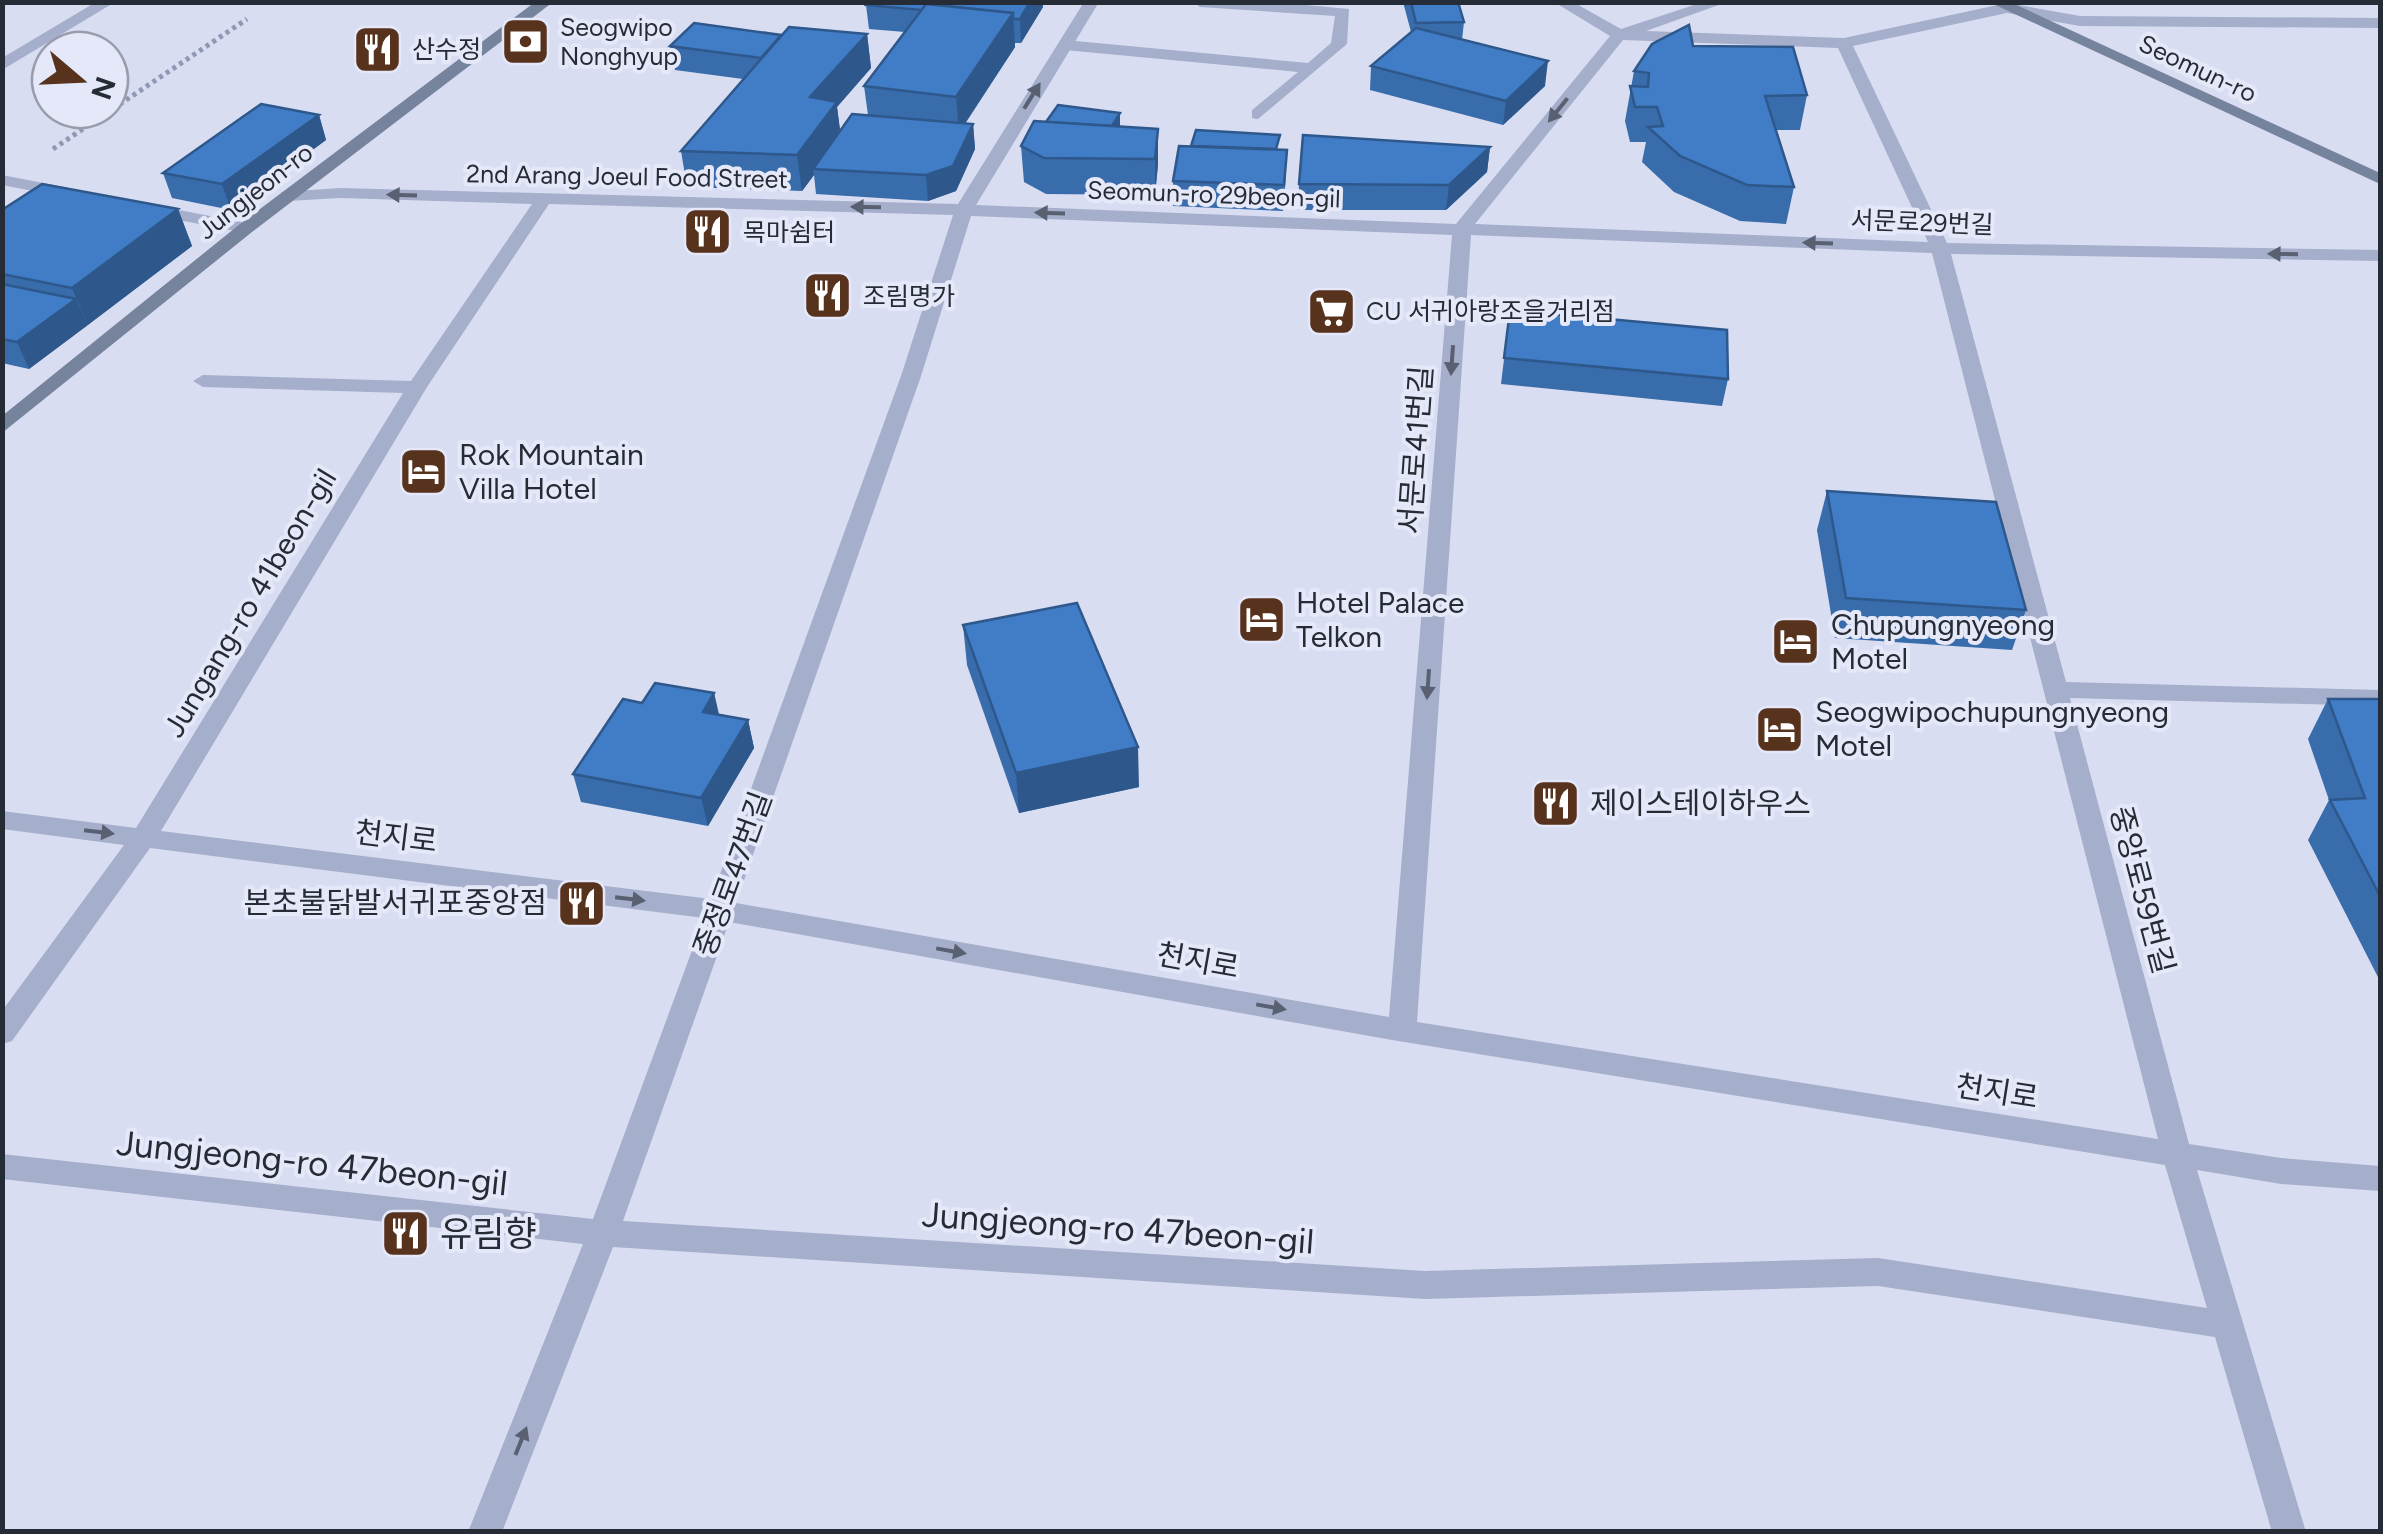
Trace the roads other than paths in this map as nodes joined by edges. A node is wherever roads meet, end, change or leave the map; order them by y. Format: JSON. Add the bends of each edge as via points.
{"nodes":[{"id":1,"x":108,"y":2,"type":"edge"},
{"id":2,"x":546,"y":2,"type":"edge"},
{"id":3,"x":1092,"y":2,"type":"edge"},
{"id":4,"x":1200,"y":2,"type":"edge"},
{"id":5,"x":1561,"y":2,"type":"edge"},
{"id":6,"x":1720,"y":2,"type":"edge"},
{"id":7,"x":2001,"y":5,"type":"edge"},
{"id":8,"x":2380,"y":23,"type":"edge"},
{"id":9,"x":1620,"y":34,"type":"junction"},
{"id":10,"x":1844,"y":43,"type":"junction"},
{"id":11,"x":1065,"y":45,"type":"junction"},
{"id":12,"x":2,"y":66,"type":"edge"},
{"id":13,"x":1312,"y":68,"type":"junction"},
{"id":14,"x":1258,"y":114,"type":"dead end"},
{"id":15,"x":2380,"y":178,"type":"edge"},
{"id":16,"x":4,"y":180,"type":"edge"},
{"id":17,"x":80,"y":195,"type":"edge"},
{"id":18,"x":288,"y":196,"type":"junction"},
{"id":19,"x":543,"y":200,"type":"junction"},
{"id":20,"x":135,"y":206,"type":"edge"},
{"id":21,"x":964,"y":210,"type":"junction"},
{"id":22,"x":246,"y":228,"type":"junction"},
{"id":23,"x":1462,"y":228,"type":"junction"},
{"id":24,"x":1940,"y":248,"type":"junction"},
{"id":25,"x":2380,"y":255,"type":"edge"},
{"id":26,"x":204,"y":380,"type":"dead end"},
{"id":27,"x":416,"y":387,"type":"junction"},
{"id":28,"x":2,"y":427,"type":"edge"},
{"id":29,"x":2056,"y":690,"type":"junction"},
{"id":30,"x":2380,"y":698,"type":"edge"},
{"id":31,"x":2,"y":820,"type":"edge"},
{"id":32,"x":143,"y":838,"type":"junction"},
{"id":33,"x":720,"y":910,"type":"junction"},
{"id":34,"x":1402,"y":1030,"type":"junction"},
{"id":35,"x":2,"y":1034,"type":"edge"},
{"id":36,"x":2177,"y":1154,"type":"junction"},
{"id":37,"x":2,"y":1166,"type":"edge"},
{"id":38,"x":2380,"y":1178,"type":"edge"},
{"id":39,"x":603,"y":1233,"type":"junction"},
{"id":40,"x":2228,"y":1325,"type":"junction"},
{"id":41,"x":485,"y":1532,"type":"edge"},
{"id":42,"x":2288,"y":1532,"type":"edge"}],
"edges":[{"from":1,"to":12,"type":"street"},
{"from":2,"to":18,"type":"street","name":"Jungjeon-ro"},
{"from":3,"to":11,"type":"street","name":"중정로47번길"},
{"from":4,"to":13,"type":"street","via":[[1342,12],[1340,44]]},
{"from":5,"to":9,"type":"street"},
{"from":6,"to":9,"type":"street"},
{"from":7,"to":8,"type":"street","via":[[2080,21]]},
{"from":7,"to":10,"type":"street"},
{"from":7,"to":15,"type":"street","name":"Seomun-ro"},
{"from":9,"to":10,"type":"street"},
{"from":9,"to":23,"type":"street","one_way":true},
{"from":10,"to":24,"type":"street","name":"중앙로59번길"},
{"from":11,"to":13,"type":"street"},
{"from":21,"to":11,"type":"street","name":"중정로47번길","one_way":true},
{"from":13,"to":14,"type":"street"},
{"from":16,"to":17,"type":"street"},
{"from":19,"to":18,"type":"street","name":"2nd Arang Joeul Food Street","one_way":true},
{"from":18,"to":22,"type":"street","name":"Jungjeon-ro"},
{"from":21,"to":19,"type":"street","name":"2nd Arang Joeul Food Street","one_way":true},
{"from":19,"to":27,"type":"street","name":"Jungang-ro 41beon-gil"},
{"from":20,"to":22,"type":"street"},
{"from":23,"to":21,"type":"street","name":"Seomun-ro 29beon-gil","one_way":true},
{"from":21,"to":33,"type":"street","name":"중정로47번길"},
{"from":22,"to":28,"type":"street","name":"Jungjeon-ro"},
{"from":24,"to":23,"type":"street","name":"서문로29번길","one_way":true},
{"from":23,"to":34,"type":"street","name":"서문로41번길","one_way":true},
{"from":25,"to":24,"type":"street","name":"서문로29번길","one_way":true},
{"from":24,"to":29,"type":"street","name":"중앙로59번길"},
{"from":26,"to":27,"type":"street"},
{"from":27,"to":32,"type":"street","name":"Jungang-ro 41beon-gil"},
{"from":29,"to":30,"type":"street"},
{"from":29,"to":36,"type":"street","name":"중앙로59번길"},
{"from":31,"to":32,"type":"street","name":"천지로","one_way":true},
{"from":32,"to":33,"type":"street","name":"천지로","one_way":true},
{"from":32,"to":35,"type":"street","name":"Jungang-ro 41beon-gil"},
{"from":33,"to":34,"type":"street","name":"천지로","one_way":true},
{"from":33,"to":39,"type":"street","name":"중정로47번길"},
{"from":34,"to":36,"type":"street","name":"천지로"},
{"from":36,"to":38,"type":"street","name":"천지로"},
{"from":36,"to":40,"type":"street","name":"중앙로59번길"},
{"from":37,"to":39,"type":"street","name":"Jungjeong-ro 47beon-gil"},
{"from":39,"to":40,"type":"street","name":"Jungjeong-ro 47beon-gil","via":[[1425,1285],[1878,1272]]},
{"from":41,"to":39,"type":"street","name":"중정로47번길","one_way":true},
{"from":40,"to":42,"type":"street","name":"중앙로59번길"}]}
